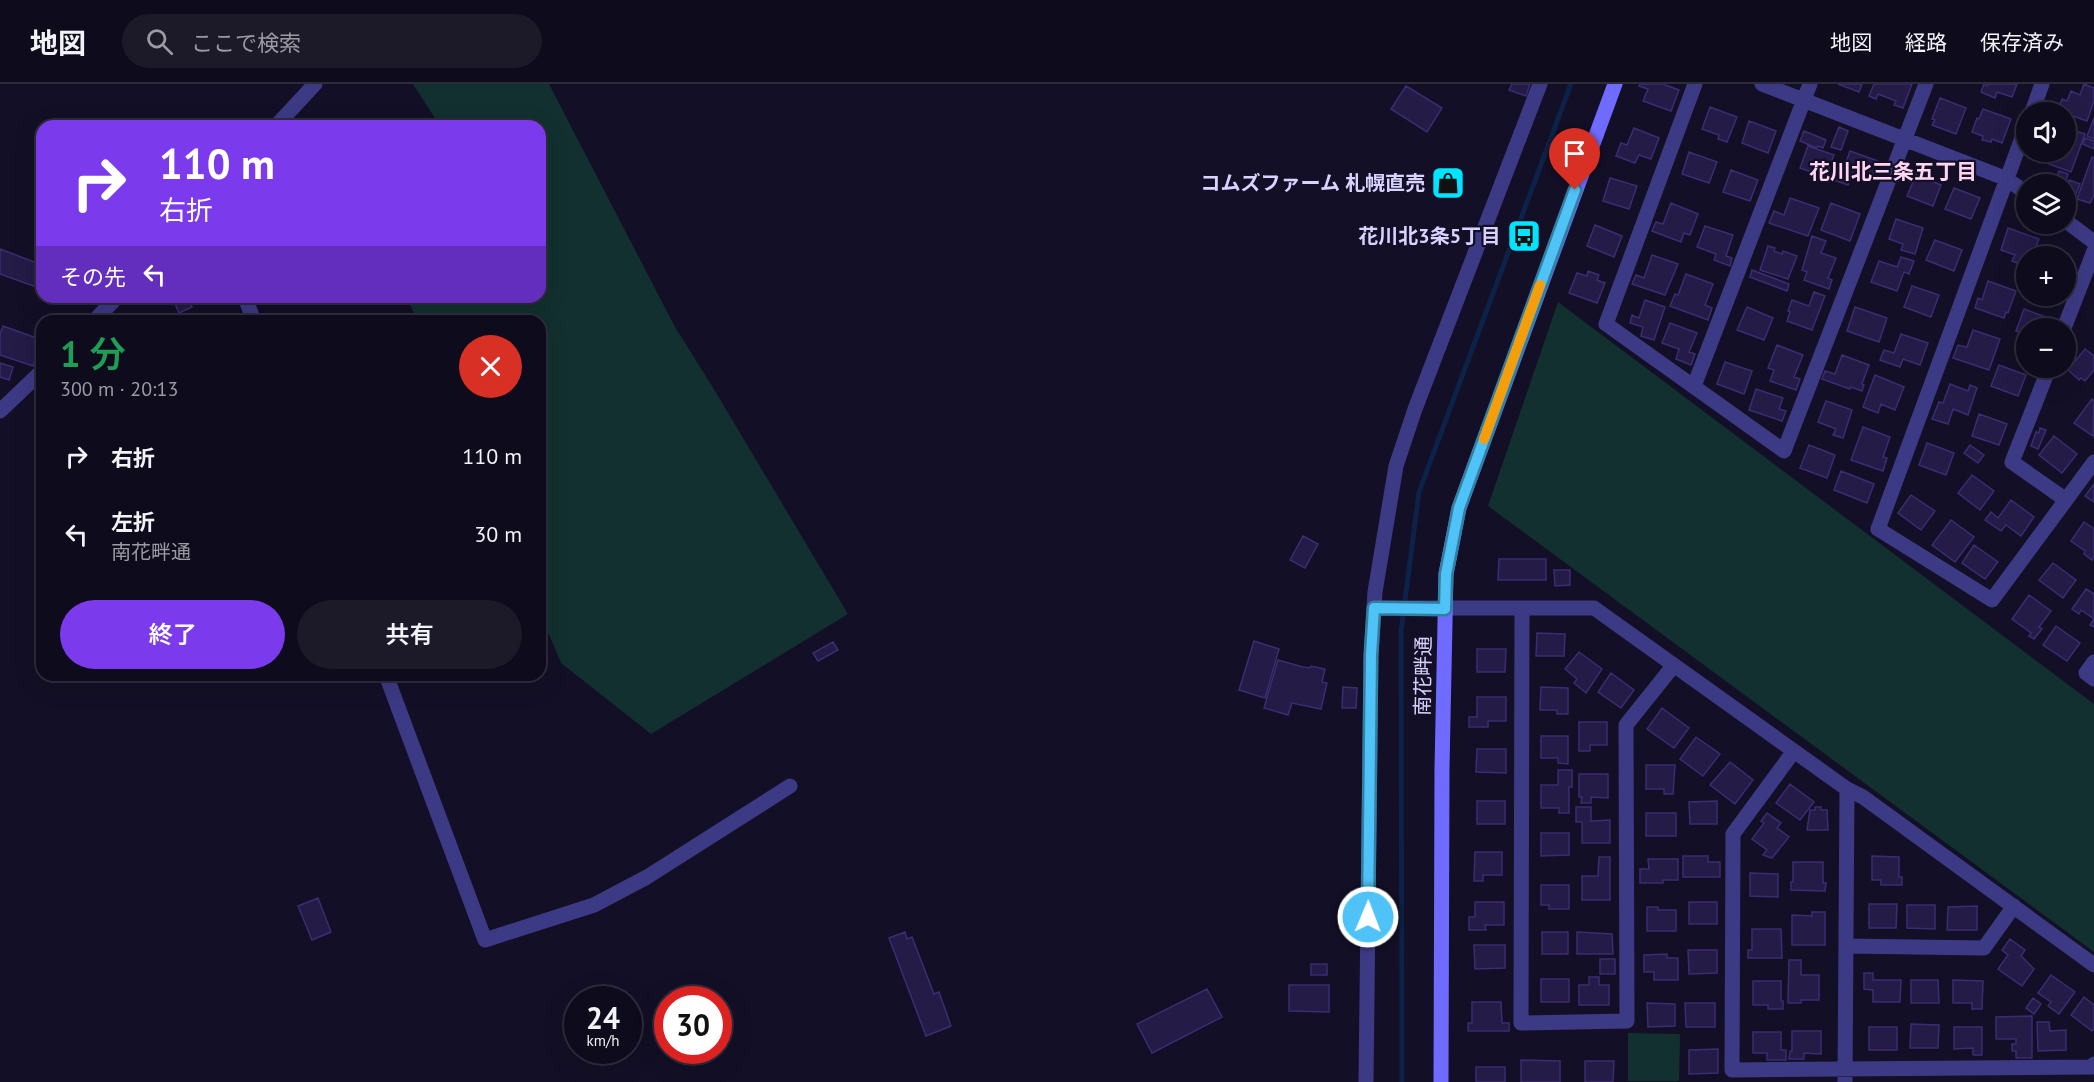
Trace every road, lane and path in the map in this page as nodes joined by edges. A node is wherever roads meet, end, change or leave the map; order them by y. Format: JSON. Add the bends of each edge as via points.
{"nodes":[{"id":1,"x":315,"y":84,"type":"edge"},
{"id":2,"x":1540,"y":84,"type":"edge"},
{"id":3,"x":1615,"y":84,"type":"edge"},
{"id":4,"x":1695,"y":84,"type":"edge"},
{"id":5,"x":1762,"y":84,"type":"edge"},
{"id":6,"x":1810,"y":84,"type":"edge"},
{"id":7,"x":1926,"y":84,"type":"edge"},
{"id":8,"x":2043,"y":84,"type":"edge"},
{"id":9,"x":1804,"y":100,"type":"junction"},
{"id":10,"x":2036,"y":102,"type":"edge"},
{"id":11,"x":282,"y":120,"type":"edge"},
{"id":12,"x":1905,"y":139,"type":"junction"},
{"id":13,"x":2016,"y":154,"type":"edge"},
{"id":14,"x":2007,"y":178,"type":"junction"},
{"id":15,"x":2016,"y":185,"type":"edge"},
{"id":16,"x":2076,"y":228,"type":"edge"},
{"id":17,"x":2094,"y":242,"type":"edge"},
{"id":18,"x":2094,"y":251,"type":"edge"},
{"id":19,"x":111,"y":303,"type":"edge"},
{"id":20,"x":100,"y":315,"type":"edge"},
{"id":21,"x":2068,"y":318,"type":"edge"},
{"id":22,"x":36,"y":377,"type":"edge"},
{"id":23,"x":2045,"y":378,"type":"edge"},
{"id":24,"x":1694,"y":386,"type":"junction"},
{"id":25,"x":0,"y":411,"type":"edge"},
{"id":26,"x":2094,"y":462,"type":"edge"},
{"id":27,"x":2066,"y":500,"type":"junction"},
{"id":28,"x":1374,"y":608,"type":"junction"},
{"id":29,"x":1522,"y":608,"type":"junction"},
{"id":30,"x":1445,"y":609,"type":"junction"},
{"id":31,"x":2094,"y":662,"type":"edge"},
{"id":32,"x":1674,"y":665,"type":"junction"},
{"id":33,"x":2094,"y":679,"type":"edge"},
{"id":34,"x":388,"y":681,"type":"edge"},
{"id":35,"x":1794,"y":751,"type":"junction"},
{"id":36,"x":790,"y":786,"type":"dead end"},
{"id":37,"x":1847,"y":789,"type":"junction"},
{"id":38,"x":2013,"y":906,"type":"junction"},
{"id":39,"x":1846,"y":946,"type":"junction"},
{"id":40,"x":2094,"y":965,"type":"edge"},
{"id":41,"x":2094,"y":1064,"type":"edge"},
{"id":42,"x":1845,"y":1076,"type":"edge"},
{"id":43,"x":1366,"y":1082,"type":"edge"},
{"id":44,"x":1441,"y":1082,"type":"edge"}],
"edges":[{"from":1,"to":11,"type":"street"},
{"from":2,"to":28,"type":"street","via":[[1396,466]]},
{"from":3,"to":30,"type":"street","name":"南花畔通","via":[[1459,508],[1446,574]]},
{"from":4,"to":24,"type":"street","via":[[1606,324]]},
{"from":5,"to":9,"type":"street"},
{"from":6,"to":9,"type":"street"},
{"from":7,"to":12,"type":"street"},
{"from":8,"to":10,"type":"street"},
{"from":9,"to":12,"type":"street"},
{"from":9,"to":24,"type":"street"},
{"from":12,"to":14,"type":"street"},
{"from":12,"to":24,"type":"street","via":[[1784,451]]},
{"from":13,"to":14,"type":"street"},
{"from":14,"to":15,"type":"street"},
{"from":14,"to":27,"type":"street","via":[[1878,529],[1992,600]]},
{"from":16,"to":17,"type":"street"},
{"from":18,"to":21,"type":"street"},
{"from":19,"to":20,"type":"street"},
{"from":22,"to":25,"type":"street"},
{"from":23,"to":27,"type":"street","via":[[2012,462]]},
{"from":26,"to":27,"type":"street"},
{"from":28,"to":30,"type":"street"},
{"from":28,"to":43,"type":"street"},
{"from":29,"to":30,"type":"street"},
{"from":29,"to":32,"type":"street","via":[[1594,608]]},
{"from":29,"to":32,"type":"street","via":[[1521,1023],[1628,1021],[1626,725]]},
{"from":30,"to":44,"type":"street","name":"南花畔通"},
{"from":31,"to":33,"type":"street","via":[[2086,673]]},
{"from":32,"to":35,"type":"street"},
{"from":34,"to":36,"type":"street","via":[[485,940],[594,905],[647,877]]},
{"from":35,"to":37,"type":"street"},
{"from":35,"to":42,"type":"street","via":[[1733,834],[1732,1070]]},
{"from":37,"to":38,"type":"street"},
{"from":37,"to":39,"type":"street"},
{"from":38,"to":39,"type":"street","via":[[1984,948]]},
{"from":38,"to":40,"type":"street"},
{"from":39,"to":42,"type":"street"},
{"from":41,"to":42,"type":"street"}]}
